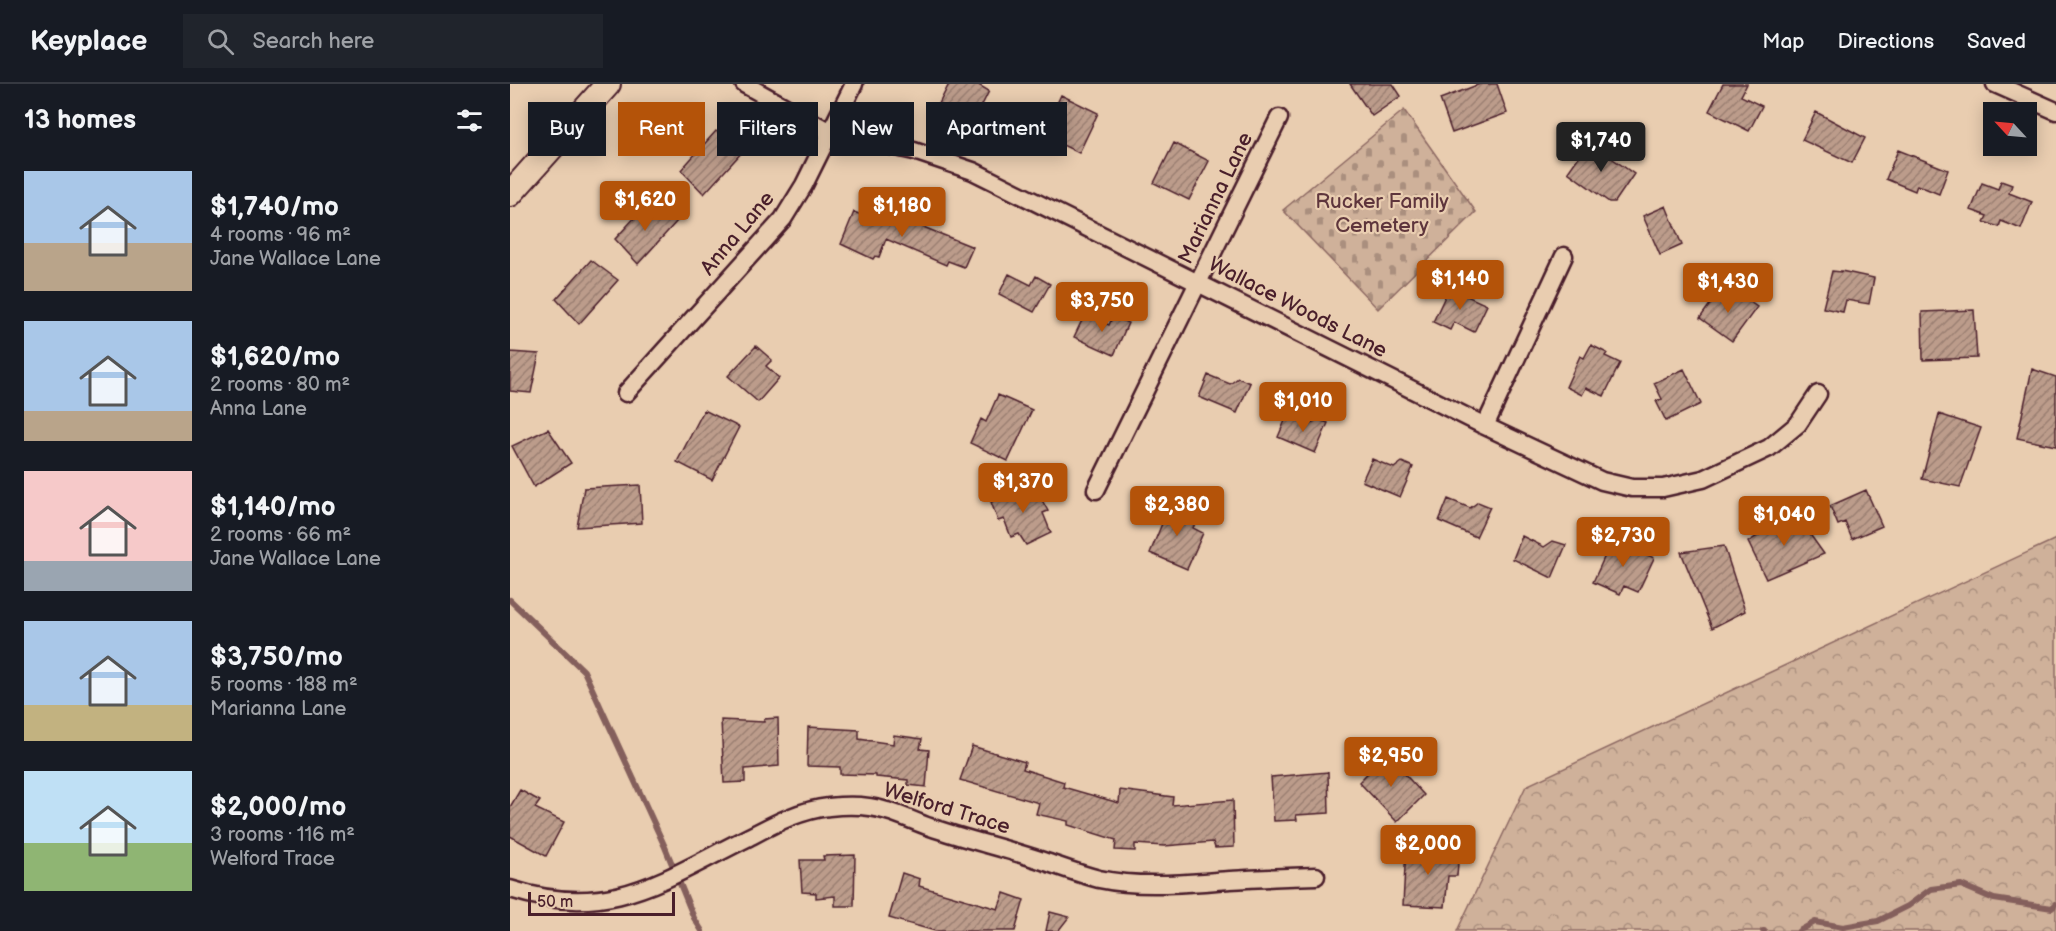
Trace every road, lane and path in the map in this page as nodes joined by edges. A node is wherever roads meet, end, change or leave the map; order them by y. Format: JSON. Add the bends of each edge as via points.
{"nodes":[{"id":1,"x":608,"y":84,"type":"edge"},
{"id":2,"x":744,"y":84,"type":"edge"},
{"id":3,"x":854,"y":84,"type":"edge"},
{"id":4,"x":1995,"y":84,"type":"edge"},
{"id":5,"x":845,"y":102,"type":"edge"},
{"id":6,"x":2056,"y":111,"type":"edge"},
{"id":7,"x":1279,"y":118,"type":"dead end"},
{"id":8,"x":830,"y":132,"type":"joint"},
{"id":9,"x":914,"y":151,"type":"edge"},
{"id":10,"x":510,"y":194,"type":"edge"},
{"id":11,"x":1564,"y":256,"type":"dead end"},
{"id":12,"x":1199,"y":282,"type":"junction"},
{"id":13,"x":626,"y":393,"type":"dead end"},
{"id":14,"x":1818,"y":394,"type":"dead end"},
{"id":15,"x":1485,"y":426,"type":"junction"},
{"id":16,"x":1096,"y":490,"type":"dead end"},
{"id":17,"x":1316,"y":876,"type":"dead end"},
{"id":18,"x":510,"y":889,"type":"edge"}],
"edges":[{"from":1,"to":10,"type":"main road"},
{"from":2,"to":8,"type":"street","name":"Wallace Woods Lane"},
{"from":3,"to":5,"type":"street","name":"Anna Lane"},
{"from":4,"to":6,"type":"street"},
{"from":7,"to":12,"type":"street","name":"Marianna Lane"},
{"from":8,"to":13,"type":"street","name":"Anna Lane","via":[[783,219]]},
{"from":9,"to":12,"type":"street","name":"Wallace Woods Lane","via":[[973,171]]},
{"from":11,"to":15,"type":"street"},
{"from":12,"to":15,"type":"street","name":"Wallace Woods Lane"},
{"from":12,"to":16,"type":"street","name":"Marianna Lane"},
{"from":14,"to":15,"type":"street","name":"Wallace Woods Lane","via":[[1798,424],[1769,448],[1704,479],[1663,488],[1632,488],[1602,481]]},
{"from":17,"to":18,"type":"street","name":"Welford Trace","via":[[1176,884],[1100,879],[885,810],[856,806],[827,807],[799,814],[623,896],[565,901]]}]}
